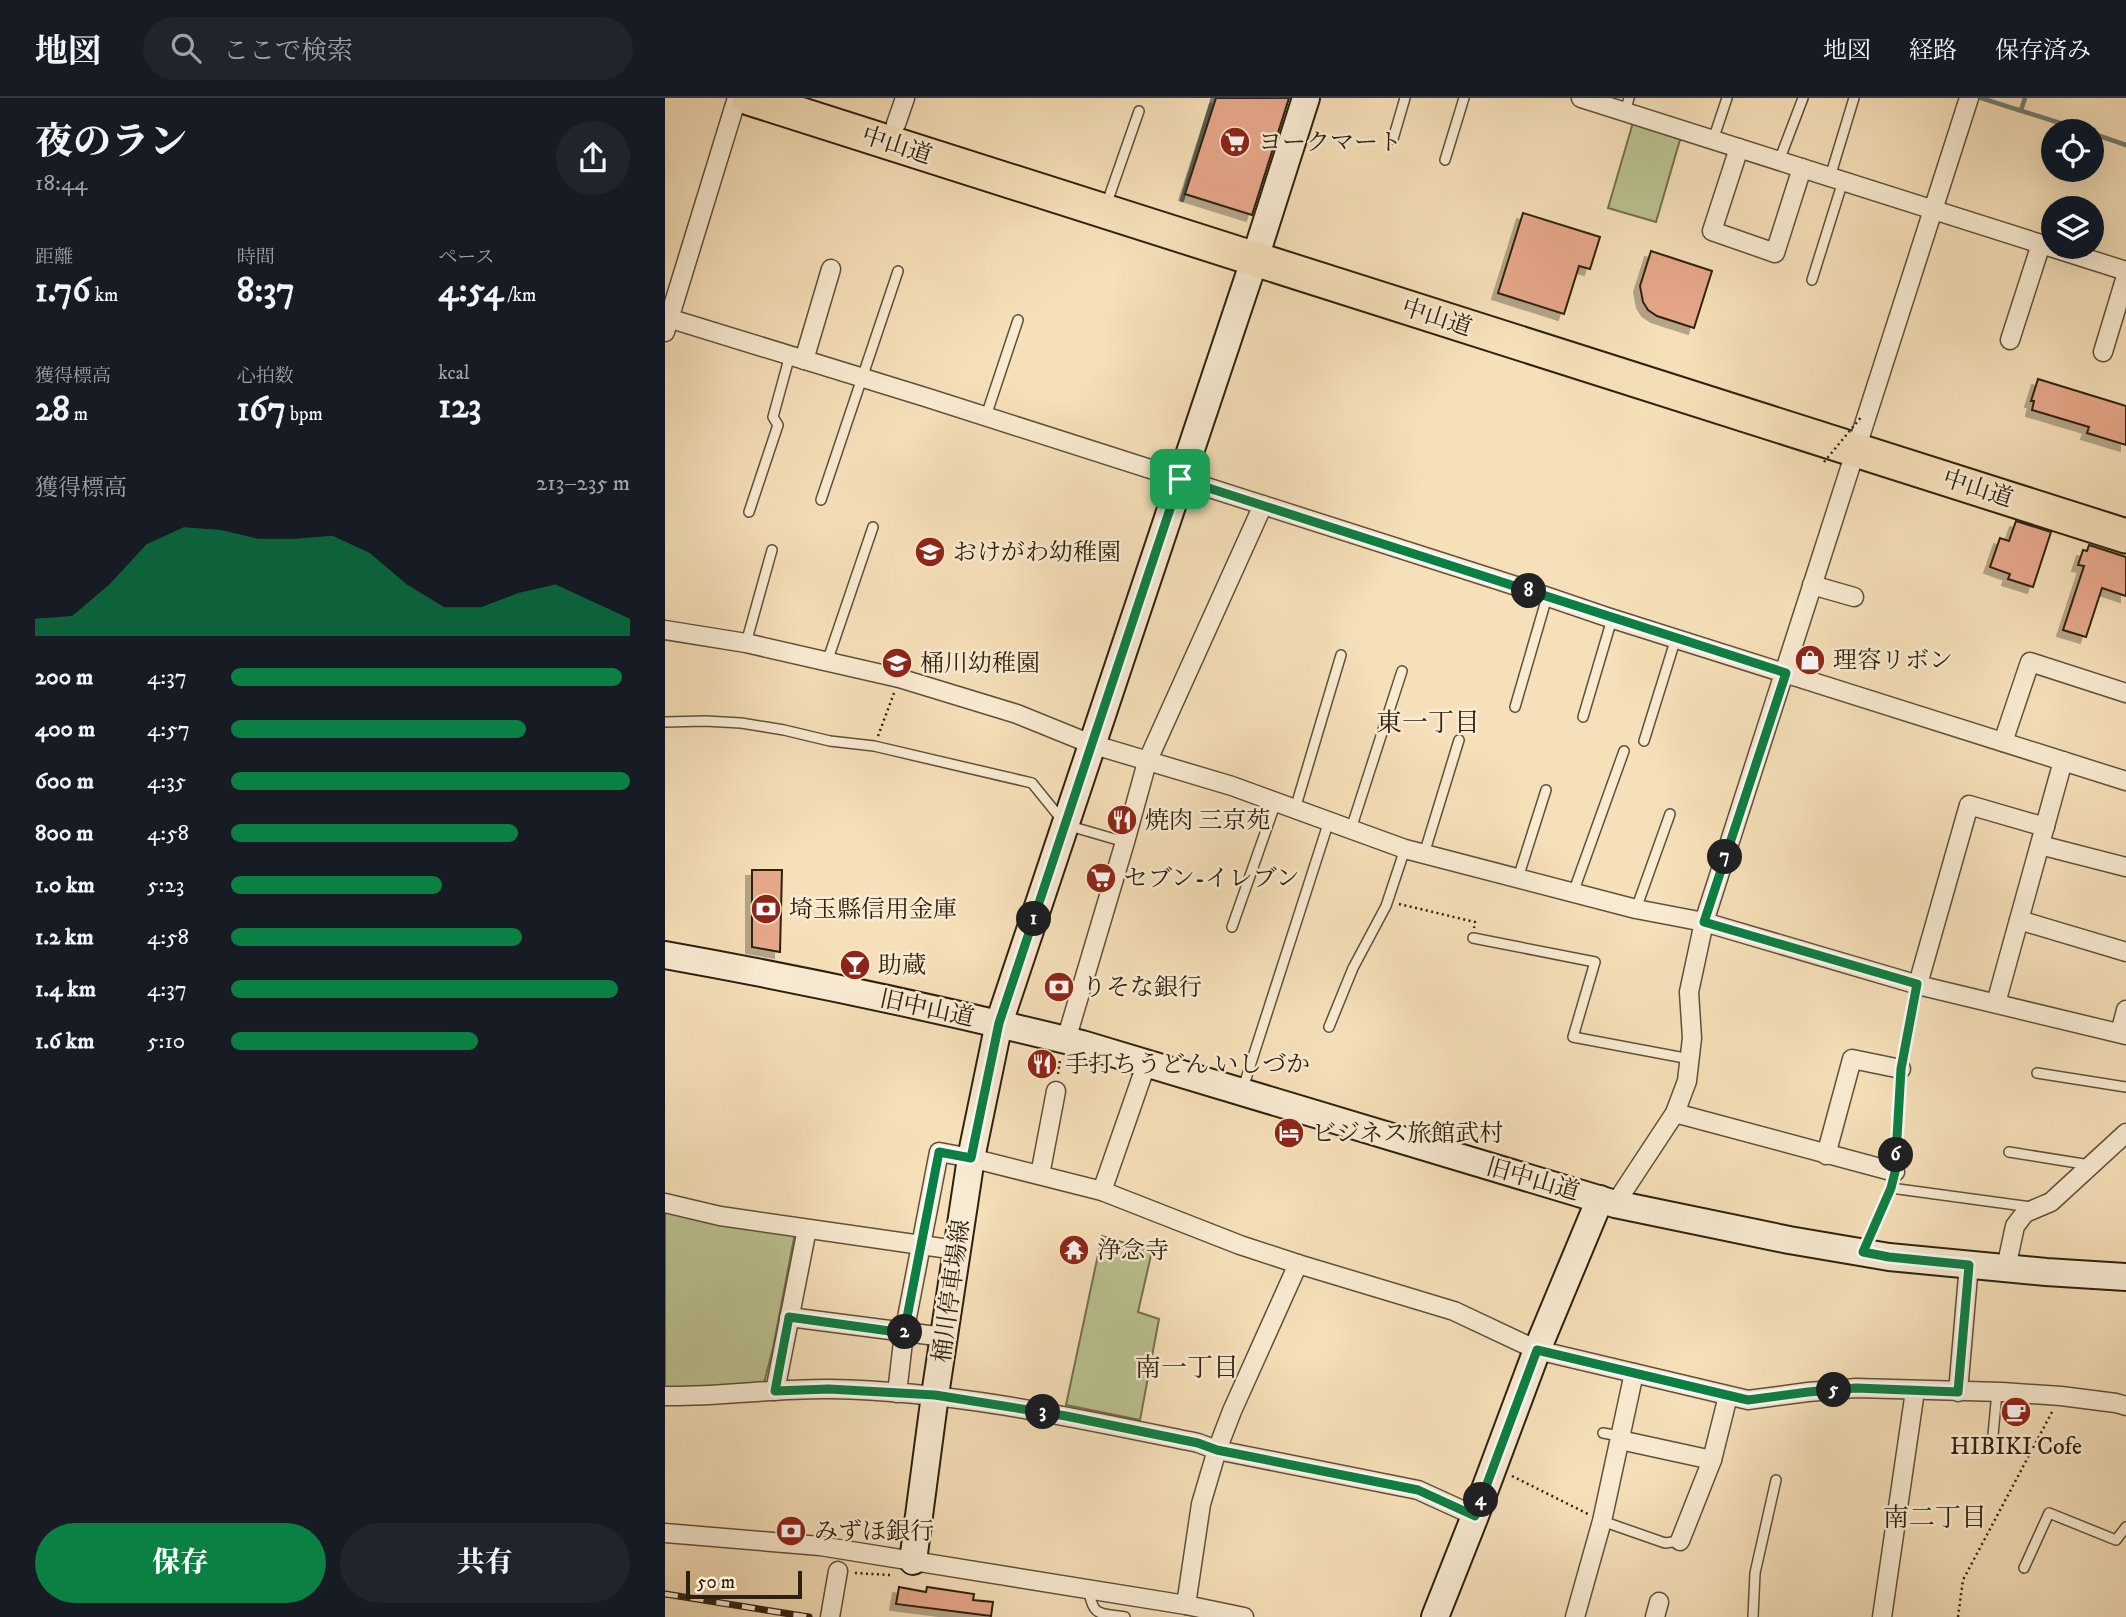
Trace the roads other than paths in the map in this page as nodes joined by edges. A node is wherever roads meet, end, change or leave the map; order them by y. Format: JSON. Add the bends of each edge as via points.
{"nodes":[{"id":1,"x":737,"y":98,"type":"edge"},
{"id":2,"x":749,"y":98,"type":"edge"},
{"id":3,"x":814,"y":98,"type":"edge"},
{"id":4,"x":1306,"y":98,"type":"edge"},
{"id":5,"x":1405,"y":98,"type":"edge"},
{"id":6,"x":1464,"y":98,"type":"edge"},
{"id":7,"x":1582,"y":98,"type":"edge"},
{"id":8,"x":1727,"y":98,"type":"edge"},
{"id":9,"x":1803,"y":98,"type":"edge"},
{"id":10,"x":1854,"y":98,"type":"edge"},
{"id":11,"x":1968,"y":101,"type":"edge"},
{"id":12,"x":1627,"y":105,"type":"edge"},
{"id":13,"x":901,"y":111,"type":"edge"},
{"id":14,"x":1139,"y":111,"type":"dead end"},
{"id":15,"x":1393,"y":139,"type":"dead end"},
{"id":16,"x":1713,"y":139,"type":"junction"},
{"id":17,"x":1739,"y":148,"type":"junction"},
{"id":18,"x":1445,"y":160,"type":"dead end"},
{"id":19,"x":1779,"y":161,"type":"junction"},
{"id":20,"x":1802,"y":168,"type":"junction"},
{"id":21,"x":1836,"y":179,"type":"junction"},
{"id":22,"x":1109,"y":194,"type":"junction"},
{"id":23,"x":1932,"y":210,"type":"junction"},
{"id":24,"x":2041,"y":244,"type":"joint"},
{"id":25,"x":1258,"y":250,"type":"junction"},
{"id":26,"x":2084,"y":259,"type":"edge"},
{"id":27,"x":831,"y":269,"type":"dead end"},
{"id":28,"x":898,"y":271,"type":"dead end"},
{"id":29,"x":2126,"y":274,"type":"edge"},
{"id":30,"x":1812,"y":280,"type":"dead end"},
{"id":31,"x":1018,"y":320,"type":"dead end"},
{"id":32,"x":666,"y":322,"type":"edge"},
{"id":33,"x":2010,"y":340,"type":"dead end"},
{"id":34,"x":2103,"y":352,"type":"dead end"},
{"id":35,"x":797,"y":357,"type":"junction"},
{"id":36,"x":861,"y":377,"type":"junction"},
{"id":37,"x":986,"y":416,"type":"junction"},
{"id":38,"x":1860,"y":434,"type":"junction"},
{"id":39,"x":1180,"y":479,"type":"junction"},
{"id":40,"x":821,"y":500,"type":"dead end"},
{"id":41,"x":1263,"y":505,"type":"junction"},
{"id":42,"x":749,"y":512,"type":"dead end"},
{"id":43,"x":2126,"y":520,"type":"edge"},
{"id":44,"x":873,"y":527,"type":"dead end"},
{"id":45,"x":2126,"y":536,"type":"edge"},
{"id":46,"x":772,"y":550,"type":"dead end"},
{"id":47,"x":1812,"y":585,"type":"junction"},
{"id":48,"x":1547,"y":597,"type":"junction"},
{"id":49,"x":1854,"y":597,"type":"dead end"},
{"id":50,"x":1612,"y":619,"type":"junction"},
{"id":51,"x":665,"y":630,"type":"edge"},
{"id":52,"x":1676,"y":638,"type":"junction"},
{"id":53,"x":747,"y":643,"type":"junction"},
{"id":54,"x":1341,"y":655,"type":"dead end"},
{"id":55,"x":827,"y":662,"type":"junction"},
{"id":56,"x":1402,"y":671,"type":"dead end"},
{"id":57,"x":1786,"y":673,"type":"junction"},
{"id":58,"x":2126,"y":694,"type":"edge"},
{"id":59,"x":1515,"y":707,"type":"dead end"},
{"id":60,"x":1583,"y":717,"type":"dead end"},
{"id":61,"x":665,"y":722,"type":"edge"},
{"id":62,"x":1459,"y":740,"type":"dead end"},
{"id":63,"x":1644,"y":741,"type":"dead end"},
{"id":64,"x":2003,"y":742,"type":"junction"},
{"id":65,"x":1091,"y":744,"type":"junction"},
{"id":66,"x":1624,"y":751,"type":"dead end"},
{"id":67,"x":2063,"y":761,"type":"junction"},
{"id":68,"x":1147,"y":762,"type":"junction"},
{"id":69,"x":2126,"y":781,"type":"edge"},
{"id":70,"x":1546,"y":790,"type":"dead end"},
{"id":71,"x":1276,"y":802,"type":"junction"},
{"id":72,"x":1295,"y":809,"type":"junction"},
{"id":73,"x":1670,"y":814,"type":"dead end"},
{"id":74,"x":1329,"y":821,"type":"junction"},
{"id":75,"x":1066,"y":825,"type":"junction"},
{"id":76,"x":2045,"y":827,"type":"junction"},
{"id":77,"x":1351,"y":829,"type":"junction"},
{"id":78,"x":1125,"y":842,"type":"junction"},
{"id":79,"x":2040,"y":845,"type":"junction"},
{"id":80,"x":1405,"y":849,"type":"junction"},
{"id":81,"x":1424,"y":854,"type":"junction"},
{"id":82,"x":2126,"y":867,"type":"edge"},
{"id":83,"x":1518,"y":878,"type":"junction"},
{"id":84,"x":1573,"y":893,"type":"junction"},
{"id":85,"x":1636,"y":909,"type":"junction"},
{"id":86,"x":2019,"y":920,"type":"junction"},
{"id":87,"x":1704,"y":922,"type":"junction"},
{"id":88,"x":1232,"y":928,"type":"dead end"},
{"id":89,"x":1473,"y":938,"type":"road end"},
{"id":90,"x":2126,"y":952,"type":"edge"},
{"id":91,"x":665,"y":955,"type":"edge"},
{"id":92,"x":1917,"y":984,"type":"junction"},
{"id":93,"x":1996,"y":1003,"type":"junction"},
{"id":94,"x":2126,"y":1010,"type":"edge"},
{"id":95,"x":999,"y":1023,"type":"junction"},
{"id":96,"x":1329,"y":1027,"type":"dead end"},
{"id":97,"x":2123,"y":1034,"type":"edge"},
{"id":98,"x":1064,"y":1039,"type":"junction"},
{"id":99,"x":1690,"y":1059,"type":"junction"},
{"id":100,"x":1147,"y":1062,"type":"junction"},
{"id":101,"x":1901,"y":1069,"type":"junction"},
{"id":102,"x":2037,"y":1073,"type":"dead end"},
{"id":103,"x":2126,"y":1087,"type":"edge"},
{"id":104,"x":1056,"y":1091,"type":"road end"},
{"id":105,"x":1242,"y":1093,"type":"junction"},
{"id":106,"x":1675,"y":1113,"type":"junction"},
{"id":107,"x":2126,"y":1133,"type":"edge"},
{"id":108,"x":2009,"y":1152,"type":"dead end"},
{"id":109,"x":1826,"y":1155,"type":"junction"},
{"id":110,"x":971,"y":1158,"type":"junction"},
{"id":111,"x":2092,"y":1165,"type":"junction"},
{"id":112,"x":1039,"y":1174,"type":"junction"},
{"id":113,"x":1893,"y":1180,"type":"junction"},
{"id":114,"x":1102,"y":1191,"type":"junction"},
{"id":115,"x":1607,"y":1201,"type":"junction"},
{"id":116,"x":665,"y":1203,"type":"edge"},
{"id":117,"x":2035,"y":1208,"type":"junction"},
{"id":118,"x":807,"y":1229,"type":"junction"},
{"id":119,"x":921,"y":1246,"type":"junction"},
{"id":120,"x":956,"y":1250,"type":"junction"},
{"id":121,"x":1863,"y":1252,"type":"junction"},
{"id":122,"x":1298,"y":1264,"type":"junction"},
{"id":123,"x":1969,"y":1265,"type":"junction"},
{"id":124,"x":2006,"y":1268,"type":"junction"},
{"id":125,"x":2124,"y":1273,"type":"edge"},
{"id":126,"x":789,"y":1317,"type":"junction"},
{"id":127,"x":904,"y":1333,"type":"junction"},
{"id":128,"x":944,"y":1337,"type":"junction"},
{"id":129,"x":1537,"y":1350,"type":"junction"},
{"id":130,"x":1634,"y":1373,"type":"junction"},
{"id":131,"x":775,"y":1391,"type":"junction"},
{"id":132,"x":1915,"y":1391,"type":"junction"},
{"id":133,"x":1958,"y":1392,"type":"junction"},
{"id":134,"x":1997,"y":1392,"type":"junction"},
{"id":135,"x":897,"y":1393,"type":"junction"},
{"id":136,"x":935,"y":1395,"type":"junction"},
{"id":137,"x":665,"y":1396,"type":"edge"},
{"id":138,"x":1728,"y":1396,"type":"junction"},
{"id":139,"x":2126,"y":1406,"type":"edge"},
{"id":140,"x":1993,"y":1435,"type":"dead end"},
{"id":141,"x":1614,"y":1436,"type":"junction"},
{"id":142,"x":1217,"y":1450,"type":"junction"},
{"id":143,"x":1712,"y":1460,"type":"junction"},
{"id":144,"x":1776,"y":1480,"type":"dead end"},
{"id":145,"x":1475,"y":1516,"type":"junction"},
{"id":146,"x":1602,"y":1521,"type":"junction"},
{"id":147,"x":2126,"y":1527,"type":"edge"},
{"id":148,"x":665,"y":1532,"type":"edge"},
{"id":149,"x":1680,"y":1541,"type":"joint"},
{"id":150,"x":2024,"y":1568,"type":"dead end"},
{"id":151,"x":906,"y":1569,"type":"junction"},
{"id":152,"x":838,"y":1571,"type":"road end"},
{"id":153,"x":1089,"y":1591,"type":"junction"},
{"id":154,"x":1183,"y":1611,"type":"edge"},
{"id":155,"x":830,"y":1617,"type":"edge"},
{"id":156,"x":1125,"y":1617,"type":"edge"},
{"id":157,"x":1244,"y":1617,"type":"edge"},
{"id":158,"x":1434,"y":1617,"type":"edge"},
{"id":159,"x":1575,"y":1617,"type":"edge"},
{"id":160,"x":1753,"y":1617,"type":"edge"},
{"id":161,"x":1882,"y":1617,"type":"edge"}],
"edges":[{"from":1,"to":32,"type":"street"},
{"from":2,"to":25,"type":"highway","name":"中山道"},
{"from":3,"to":13,"type":"highway","name":"中山道"},
{"from":4,"to":25,"type":"main road","name":"桶川停車場線"},
{"from":5,"to":15,"type":"lane"},
{"from":6,"to":18,"type":"lane"},
{"from":7,"to":12,"type":"street"},
{"from":8,"to":16,"type":"lane"},
{"from":9,"to":19,"type":"lane"},
{"from":10,"to":21,"type":"lane"},
{"from":11,"to":23,"type":"street"},
{"from":12,"to":16,"type":"street"},
{"from":13,"to":22,"type":"highway","name":"中山道"},
{"from":14,"to":22,"type":"lane"},
{"from":16,"to":17,"type":"street"},
{"from":17,"to":19,"type":"street"},
{"from":17,"to":20,"type":"street","via":[[1712,230],[1775,253]]},
{"from":19,"to":20,"type":"street"},
{"from":20,"to":21,"type":"street"},
{"from":21,"to":23,"type":"street"},
{"from":21,"to":30,"type":"lane"},
{"from":22,"to":25,"type":"highway","name":"中山道"},
{"from":23,"to":24,"type":"street"},
{"from":23,"to":38,"type":"street"},
{"from":24,"to":33,"type":"street"},
{"from":25,"to":38,"type":"highway","name":"中山道"},
{"from":25,"to":39,"type":"main road","name":"桶川停車場線"},
{"from":26,"to":29,"type":"street"},
{"from":27,"to":35,"type":"street"},
{"from":28,"to":36,"type":"lane"},
{"from":29,"to":34,"type":"street"},
{"from":31,"to":37,"type":"lane"},
{"from":32,"to":35,"type":"street"},
{"from":35,"to":36,"type":"street"},
{"from":35,"to":42,"type":"lane","via":[[773,418],[778,425]]},
{"from":36,"to":37,"type":"street"},
{"from":36,"to":40,"type":"lane"},
{"from":37,"to":39,"type":"street"},
{"from":38,"to":43,"type":"highway","name":"中山道"},
{"from":38,"to":45,"type":"highway","name":"中山道"},
{"from":38,"to":47,"type":"street"},
{"from":39,"to":41,"type":"street"},
{"from":39,"to":65,"type":"main road","name":"桶川停車場線"},
{"from":41,"to":48,"type":"street"},
{"from":41,"to":68,"type":"street"},
{"from":44,"to":55,"type":"lane"},
{"from":46,"to":53,"type":"lane"},
{"from":47,"to":49,"type":"street"},
{"from":47,"to":57,"type":"street"},
{"from":48,"to":50,"type":"street"},
{"from":48,"to":59,"type":"lane"},
{"from":50,"to":52,"type":"street"},
{"from":50,"to":60,"type":"lane"},
{"from":51,"to":53,"type":"street"},
{"from":52,"to":57,"type":"street"},
{"from":52,"to":63,"type":"lane"},
{"from":53,"to":55,"type":"street"},
{"from":54,"to":72,"type":"lane"},
{"from":55,"to":65,"type":"street","via":[[899,678],[1017,714]]},
{"from":56,"to":77,"type":"lane"},
{"from":57,"to":64,"type":"street"},
{"from":57,"to":87,"type":"street"},
{"from":58,"to":64,"type":"street","via":[[2030,662]]},
{"from":61,"to":75,"type":"lane","via":[[741,723],[784,730],[1032,783]]},
{"from":62,"to":81,"type":"lane"},
{"from":64,"to":67,"type":"street"},
{"from":65,"to":68,"type":"street"},
{"from":65,"to":75,"type":"main road","name":"桶川停車場線"},
{"from":66,"to":84,"type":"lane"},
{"from":67,"to":69,"type":"street"},
{"from":67,"to":76,"type":"street"},
{"from":68,"to":71,"type":"street"},
{"from":68,"to":78,"type":"street"},
{"from":70,"to":83,"type":"lane"},
{"from":71,"to":72,"type":"street"},
{"from":71,"to":88,"type":"lane"},
{"from":72,"to":74,"type":"street"},
{"from":73,"to":85,"type":"lane"},
{"from":74,"to":77,"type":"street"},
{"from":74,"to":105,"type":"lane"},
{"from":75,"to":78,"type":"lane"},
{"from":75,"to":95,"type":"main road","name":"桶川停車場線"},
{"from":76,"to":79,"type":"street"},
{"from":76,"to":92,"type":"street","via":[[1969,805]]},
{"from":77,"to":80,"type":"street"},
{"from":78,"to":98,"type":"street"},
{"from":79,"to":82,"type":"street"},
{"from":79,"to":86,"type":"street"},
{"from":80,"to":81,"type":"street"},
{"from":80,"to":96,"type":"lane","via":[[1388,901]]},
{"from":81,"to":83,"type":"street"},
{"from":83,"to":84,"type":"street"},
{"from":84,"to":85,"type":"street"},
{"from":85,"to":87,"type":"street"},
{"from":86,"to":90,"type":"street"},
{"from":86,"to":93,"type":"street"},
{"from":87,"to":92,"type":"street"},
{"from":87,"to":99,"type":"street","via":[[1689,992]]},
{"from":89,"to":99,"type":"lane","via":[[1595,962],[1573,1037]]},
{"from":91,"to":95,"type":"main road","name":"旧中山道"},
{"from":92,"to":93,"type":"street"},
{"from":92,"to":101,"type":"lane"},
{"from":93,"to":97,"type":"street"},
{"from":94,"to":97,"type":"street"},
{"from":95,"to":98,"type":"main road","name":"旧中山道"},
{"from":95,"to":110,"type":"main road","name":"桶川停車場線"},
{"from":98,"to":100,"type":"main road","name":"旧中山道"},
{"from":99,"to":106,"type":"street"},
{"from":100,"to":105,"type":"main road","name":"旧中山道"},
{"from":100,"to":114,"type":"street"},
{"from":101,"to":109,"type":"street","via":[[1852,1059]]},
{"from":101,"to":113,"type":"lane"},
{"from":102,"to":103,"type":"lane"},
{"from":104,"to":112,"type":"street"},
{"from":105,"to":115,"type":"main road","name":"旧中山道"},
{"from":106,"to":109,"type":"street"},
{"from":106,"to":115,"type":"street"},
{"from":107,"to":111,"type":"street"},
{"from":108,"to":111,"type":"lane"},
{"from":109,"to":113,"type":"street"},
{"from":110,"to":112,"type":"street"},
{"from":110,"to":119,"type":"street","via":[[939,1152]]},
{"from":110,"to":120,"type":"main road","name":"桶川停車場線"},
{"from":111,"to":117,"type":"street","via":[[2051,1202]]},
{"from":112,"to":114,"type":"street"},
{"from":113,"to":117,"type":"lane"},
{"from":113,"to":121,"type":"lane"},
{"from":114,"to":122,"type":"street"},
{"from":115,"to":121,"type":"main road","name":"旧中山道"},
{"from":115,"to":129,"type":"main road"},
{"from":116,"to":118,"type":"street"},
{"from":117,"to":124,"type":"street","via":[[2015,1226]]},
{"from":118,"to":119,"type":"street"},
{"from":118,"to":126,"type":"street"},
{"from":119,"to":120,"type":"street"},
{"from":119,"to":127,"type":"street"},
{"from":120,"to":128,"type":"main road","name":"桶川停車場線"},
{"from":121,"to":123,"type":"main road","name":"旧中山道"},
{"from":122,"to":129,"type":"street","via":[[1454,1311]]},
{"from":122,"to":142,"type":"street"},
{"from":123,"to":124,"type":"main road","name":"旧中山道"},
{"from":123,"to":133,"type":"street"},
{"from":124,"to":125,"type":"main road","name":"旧中山道"},
{"from":126,"to":127,"type":"street"},
{"from":126,"to":131,"type":"street"},
{"from":127,"to":128,"type":"street"},
{"from":127,"to":135,"type":"street"},
{"from":128,"to":136,"type":"main road","name":"桶川停車場線"},
{"from":129,"to":130,"type":"street"},
{"from":129,"to":145,"type":"main road"},
{"from":130,"to":138,"type":"street"},
{"from":130,"to":141,"type":"street"},
{"from":131,"to":135,"type":"street"},
{"from":131,"to":137,"type":"street"},
{"from":132,"to":133,"type":"street"},
{"from":132,"to":138,"type":"street","via":[[1856,1388],[1748,1400]]},
{"from":132,"to":161,"type":"street"},
{"from":133,"to":134,"type":"street"},
{"from":134,"to":139,"type":"street"},
{"from":134,"to":140,"type":"lane"},
{"from":135,"to":136,"type":"street"},
{"from":136,"to":142,"type":"street","via":[[1066,1416]]},
{"from":136,"to":151,"type":"main road","name":"桶川停車場線"},
{"from":138,"to":143,"type":"street"},
{"from":141,"to":143,"type":"street"},
{"from":141,"to":146,"type":"street"},
{"from":142,"to":145,"type":"street","via":[[1418,1490]]},
{"from":142,"to":154,"type":"street","via":[[1201,1504]]},
{"from":143,"to":149,"type":"street"},
{"from":144,"to":160,"type":"lane","via":[[1755,1573]]},
{"from":145,"to":158,"type":"main road"},
{"from":146,"to":149,"type":"lane","via":[[1665,1543]]},
{"from":146,"to":159,"type":"street"},
{"from":147,"to":150,"type":"lane","via":[[2116,1540],[2049,1513]]},
{"from":148,"to":151,"type":"street","via":[[820,1546]]},
{"from":151,"to":153,"type":"street"},
{"from":152,"to":155,"type":"street"},
{"from":153,"to":154,"type":"street"},
{"from":153,"to":156,"type":"lane","via":[[1096,1612]]},
{"from":154,"to":157,"type":"street"}]}
